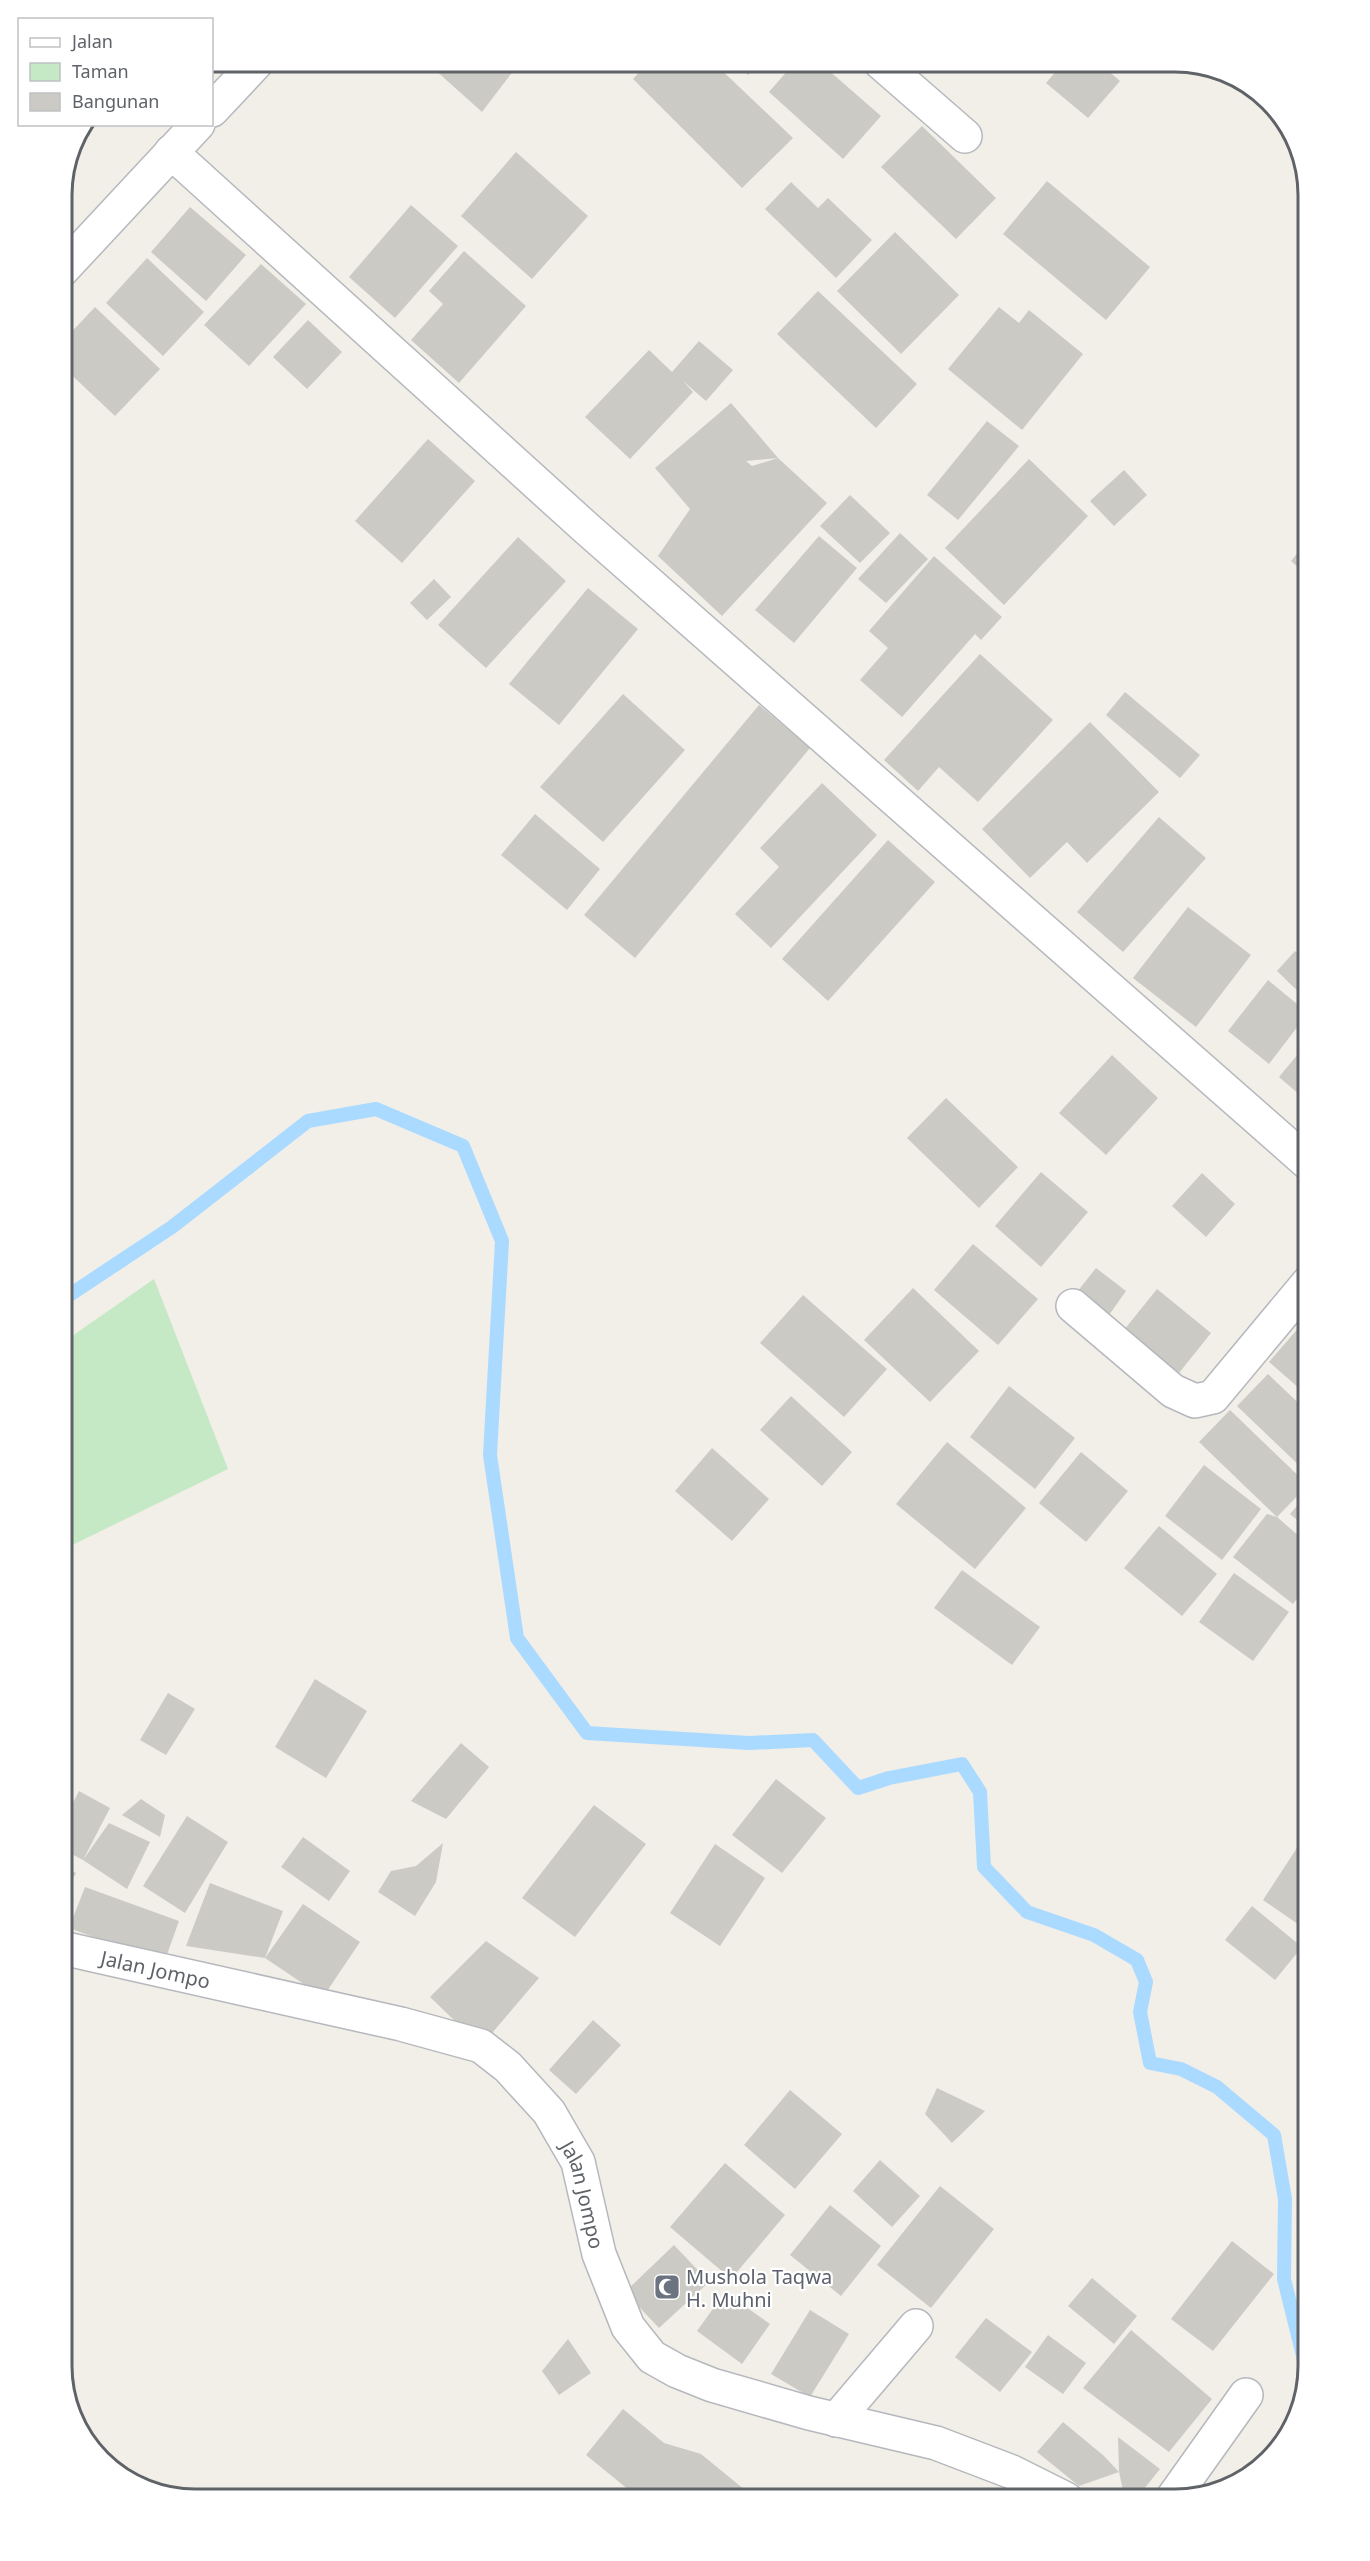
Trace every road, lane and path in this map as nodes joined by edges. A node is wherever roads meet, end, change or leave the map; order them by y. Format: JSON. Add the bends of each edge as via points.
{"nodes":[{"id":1,"x":248,"y":72,"type":"edge"},
{"id":2,"x":891,"y":72,"type":"edge"},
{"id":3,"x":213,"y":109,"type":"edge"},
{"id":4,"x":196,"y":126,"type":"edge"},
{"id":5,"x":965,"y":136,"type":"dead end"},
{"id":6,"x":171,"y":152,"type":"junction"},
{"id":7,"x":72,"y":259,"type":"edge"},
{"id":8,"x":1298,"y":1154,"type":"edge"},
{"id":9,"x":1298,"y":1295,"type":"edge"},
{"id":10,"x":1073,"y":1306,"type":"dead end"},
{"id":11,"x":72,"y":1950,"type":"edge"},
{"id":12,"x":916,"y":2326,"type":"dead end"},
{"id":13,"x":1246,"y":2395,"type":"dead end"},
{"id":14,"x":836,"y":2420,"type":"junction"},
{"id":15,"x":1046,"y":2489,"type":"edge"},
{"id":16,"x":1179,"y":2489,"type":"edge"}],
"edges":[{"from":1,"to":3,"type":"street"},
{"from":2,"to":5,"type":"street"},
{"from":4,"to":6,"type":"street"},
{"from":6,"to":7,"type":"street"},
{"from":6,"to":8,"type":"street","via":[[602,542]]},
{"from":9,"to":10,"type":"street","via":[[1213,1397],[1195,1401],[1173,1390]]},
{"from":11,"to":14,"type":"street","name":"Jalan Jompo","via":[[481,2046],[508,2067],[549,2112],[578,2162],[599,2254],[628,2327],[652,2357],[677,2372],[712,2385]]},
{"from":12,"to":14,"type":"street"},
{"from":13,"to":16,"type":"street"},
{"from":14,"to":15,"type":"street","name":"Jalan Jompo","via":[[936,2443]]}]}
